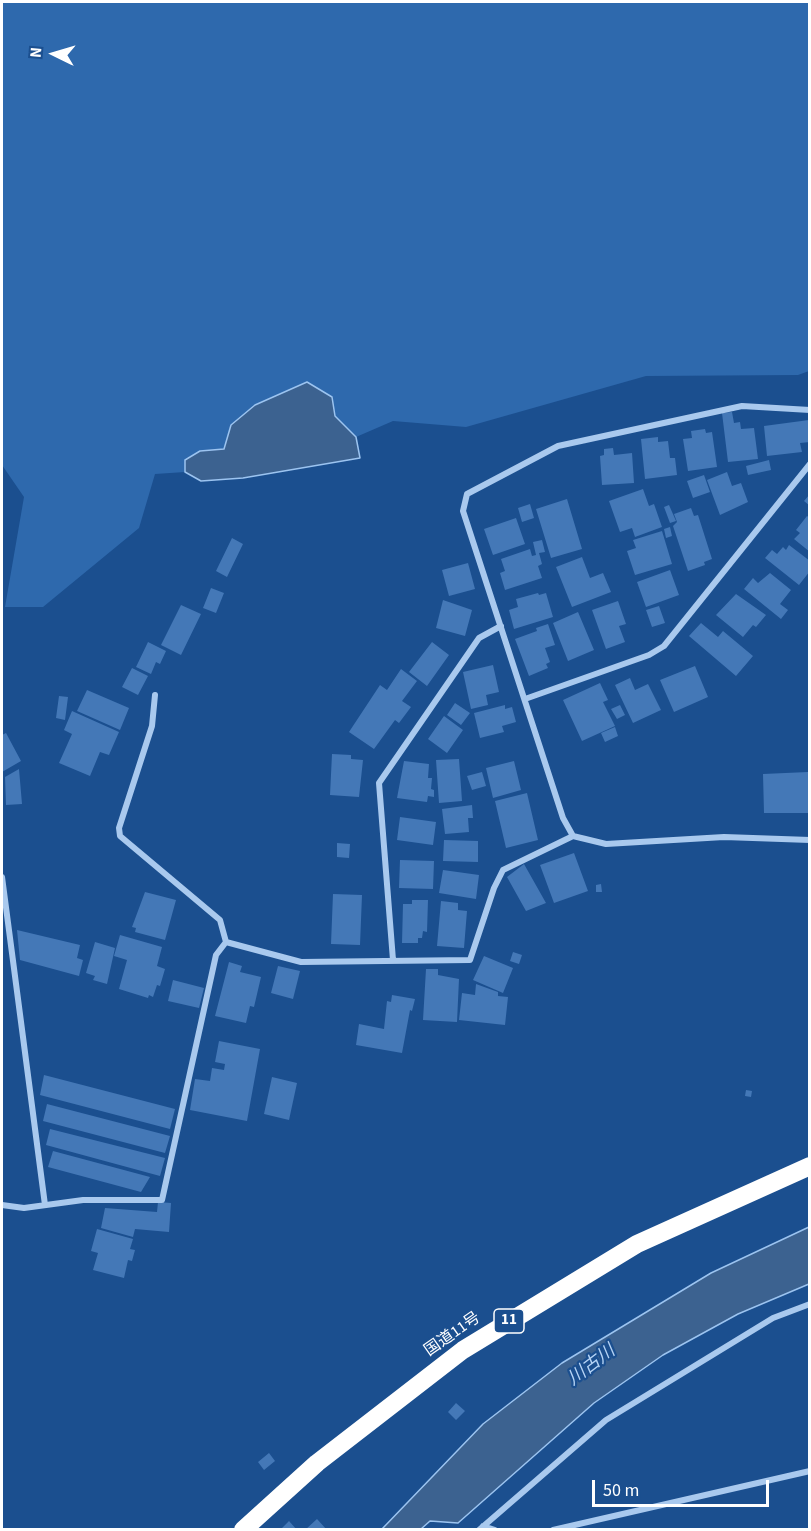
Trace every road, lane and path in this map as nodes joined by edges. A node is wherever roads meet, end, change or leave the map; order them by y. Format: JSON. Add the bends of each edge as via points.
{"nodes":[{"id":1,"x":810,"y":410,"type":"edge"},
{"id":2,"x":810,"y":464,"type":"edge"},
{"id":3,"x":501,"y":626,"type":"junction"},
{"id":4,"x":155,"y":695,"type":"dead end"},
{"id":5,"x":525,"y":699,"type":"junction"},
{"id":6,"x":573,"y":836,"type":"junction"},
{"id":7,"x":810,"y":840,"type":"edge"},
{"id":8,"x":2,"y":877,"type":"edge"},
{"id":9,"x":226,"y":942,"type":"junction"},
{"id":10,"x":393,"y":960,"type":"junction"},
{"id":11,"x":810,"y":1166,"type":"edge"},
{"id":12,"x":2,"y":1205,"type":"edge"},
{"id":13,"x":45,"y":1205,"type":"junction"},
{"id":14,"x":810,"y":1305,"type":"edge"},
{"id":15,"x":810,"y":1471,"type":"edge"},
{"id":16,"x":481,"y":1528,"type":"edge"},
{"id":17,"x":243,"y":1530,"type":"edge"},
{"id":18,"x":495,"y":1530,"type":"edge"},
{"id":19,"x":553,"y":1530,"type":"edge"}],
"edges":[{"from":1,"to":3,"type":"street","via":[[742,406],[558,446],[467,494],[463,511]]},
{"from":2,"to":5,"type":"street","via":[[664,646],[650,655]]},
{"from":3,"to":5,"type":"street"},
{"from":3,"to":10,"type":"street","via":[[479,638],[379,783]]},
{"from":4,"to":9,"type":"street","via":[[152,726],[119,828],[120,836],[220,920]]},
{"from":5,"to":6,"type":"street","via":[[563,818]]},
{"from":6,"to":7,"type":"street","via":[[606,844],[724,837]]},
{"from":6,"to":10,"type":"street","via":[[503,870],[470,960]]},
{"from":8,"to":13,"type":"street"},
{"from":9,"to":10,"type":"street","via":[[301,962]]},
{"from":9,"to":13,"type":"street","via":[[216,955],[162,1200],[82,1200]]},
{"from":11,"to":17,"type":"highway","name":"国道11号","number":"11","via":[[637,1244],[463,1350],[317,1463]]},
{"from":12,"to":13,"type":"street"},
{"from":14,"to":16,"type":"street","via":[[773,1318],[606,1419]]},
{"from":15,"to":19,"type":"street"},
{"from":16,"to":18,"type":"street"}]}
